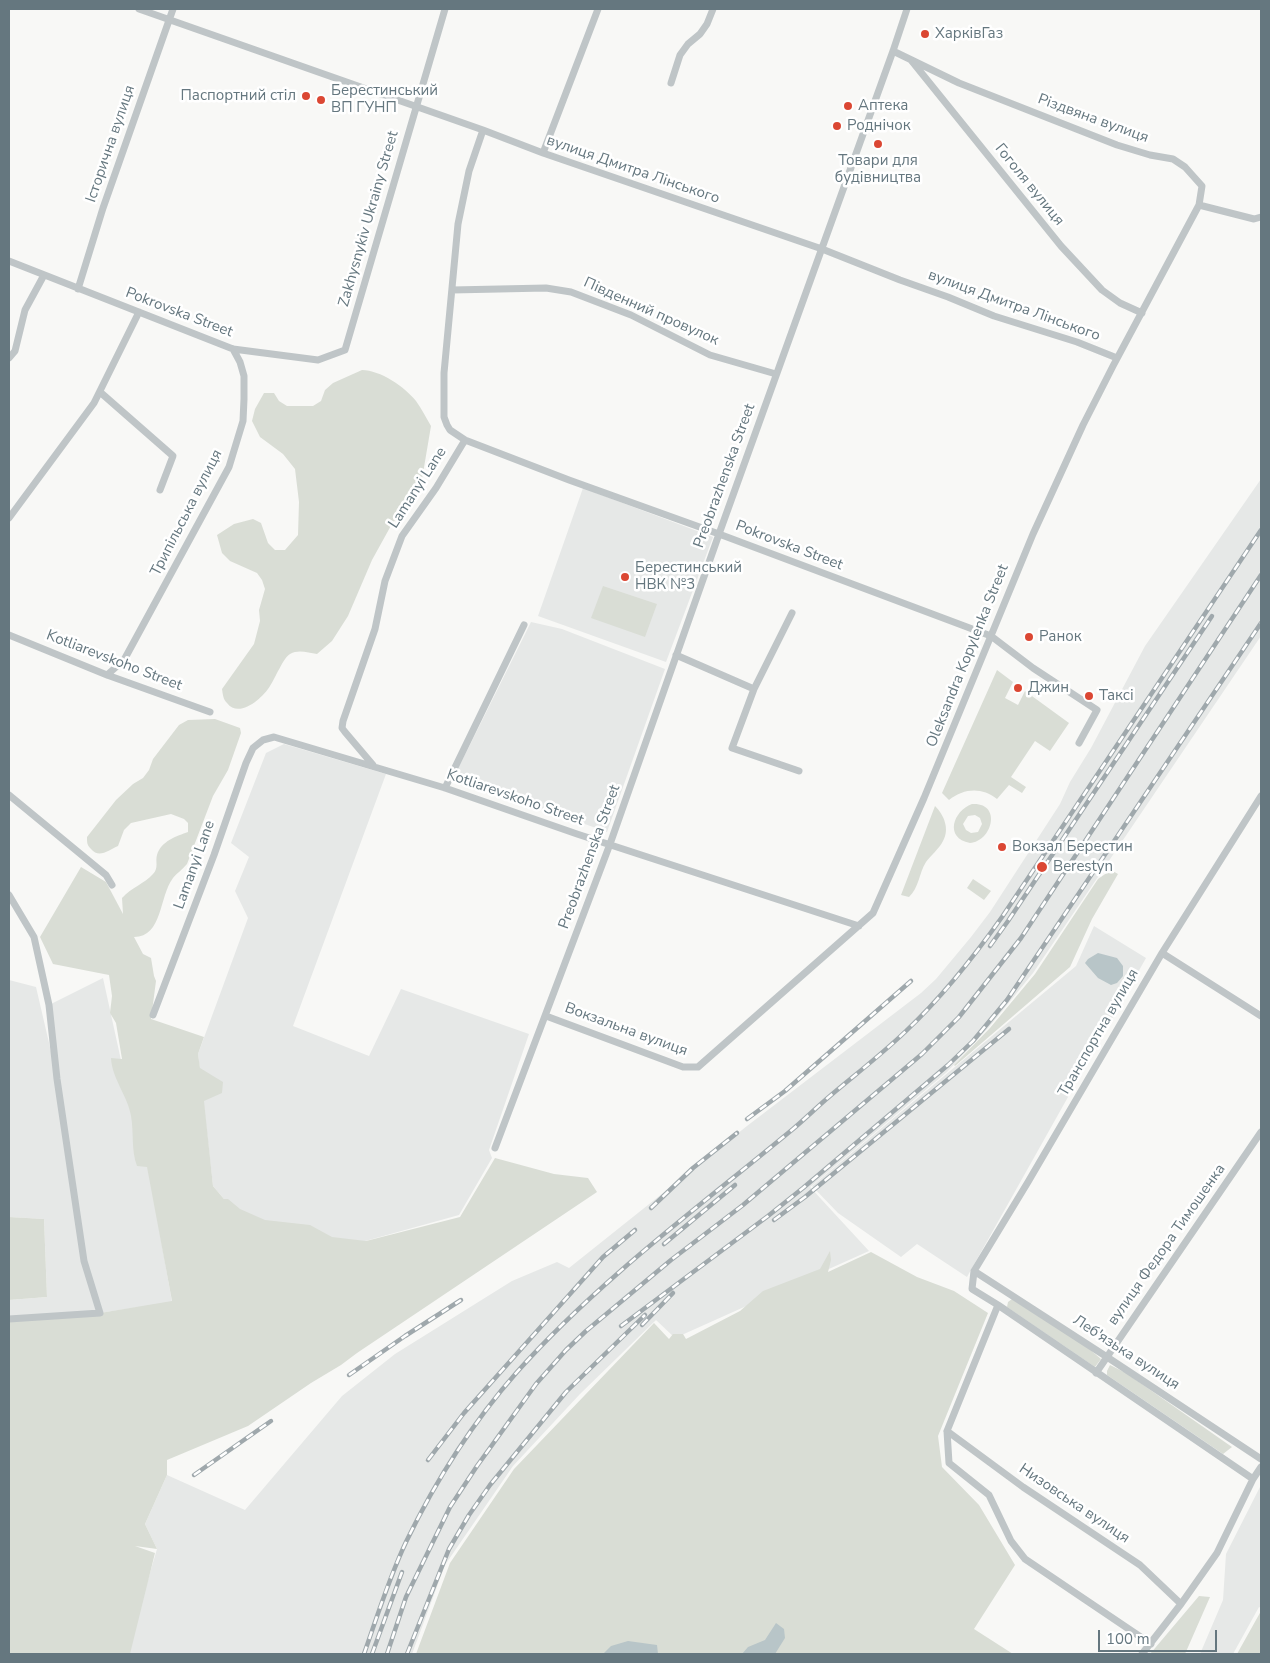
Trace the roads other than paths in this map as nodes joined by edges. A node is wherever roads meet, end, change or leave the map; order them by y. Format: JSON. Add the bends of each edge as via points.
{"nodes":[{"id":1,"x":139,"y":9,"type":"edge"},
{"id":2,"x":173,"y":9,"type":"edge"},
{"id":3,"x":446,"y":9,"type":"edge"},
{"id":4,"x":598,"y":9,"type":"edge"},
{"id":5,"x":713,"y":9,"type":"edge"},
{"id":6,"x":907,"y":9,"type":"edge"},
{"id":7,"x":169,"y":20,"type":"junction"},
{"id":8,"x":894,"y":51,"type":"junction"},
{"id":9,"x":909,"y":58,"type":"junction"},
{"id":10,"x":671,"y":83,"type":"dead end"},
{"id":11,"x":416,"y":106,"type":"junction"},
{"id":12,"x":483,"y":130,"type":"junction"},
{"id":13,"x":543,"y":153,"type":"junction"},
{"id":14,"x":1200,"y":205,"type":"junction"},
{"id":15,"x":1261,"y":217,"type":"edge"},
{"id":16,"x":822,"y":250,"type":"junction"},
{"id":17,"x":9,"y":261,"type":"edge"},
{"id":18,"x":44,"y":275,"type":"junction"},
{"id":19,"x":78,"y":289,"type":"junction"},
{"id":20,"x":452,"y":290,"type":"junction"},
{"id":21,"x":139,"y":312,"type":"junction"},
{"id":22,"x":1142,"y":312,"type":"junction"},
{"id":23,"x":233,"y":350,"type":"junction"},
{"id":24,"x":345,"y":350,"type":"joint"},
{"id":25,"x":9,"y":358,"type":"edge"},
{"id":26,"x":1117,"y":358,"type":"junction"},
{"id":27,"x":776,"y":374,"type":"junction"},
{"id":28,"x":100,"y":392,"type":"junction"},
{"id":29,"x":465,"y":440,"type":"junction"},
{"id":30,"x":160,"y":490,"type":"dead end"},
{"id":31,"x":9,"y":518,"type":"edge"},
{"id":32,"x":719,"y":534,"type":"junction"},
{"id":33,"x":792,"y":613,"type":"dead end"},
{"id":34,"x":524,"y":625,"type":"dead end"},
{"id":35,"x":9,"y":635,"type":"edge"},
{"id":36,"x":991,"y":636,"type":"junction"},
{"id":37,"x":676,"y":655,"type":"junction"},
{"id":38,"x":108,"y":675,"type":"junction"},
{"id":39,"x":754,"y":689,"type":"junction"},
{"id":40,"x":210,"y":712,"type":"dead end"},
{"id":41,"x":274,"y":737,"type":"joint"},
{"id":42,"x":1079,"y":743,"type":"dead end"},
{"id":43,"x":373,"y":766,"type":"junction"},
{"id":44,"x":798,"y":771,"type":"dead end"},
{"id":45,"x":445,"y":788,"type":"junction"},
{"id":46,"x":9,"y":795,"type":"edge"},
{"id":47,"x":1261,"y":796,"type":"edge"},
{"id":48,"x":610,"y":844,"type":"junction"},
{"id":49,"x":112,"y":885,"type":"dead end"},
{"id":50,"x":9,"y":895,"type":"edge"},
{"id":51,"x":859,"y":926,"type":"junction"},
{"id":52,"x":1162,"y":952,"type":"junction"},
{"id":53,"x":153,"y":1014,"type":"dead end"},
{"id":54,"x":546,"y":1016,"type":"junction"},
{"id":55,"x":1261,"y":1016,"type":"edge"},
{"id":56,"x":698,"y":1067,"type":"joint"},
{"id":57,"x":1261,"y":1132,"type":"edge"},
{"id":58,"x":495,"y":1148,"type":"dead end"},
{"id":59,"x":974,"y":1271,"type":"junction"},
{"id":60,"x":998,"y":1305,"type":"junction"},
{"id":61,"x":9,"y":1319,"type":"edge"},
{"id":62,"x":1107,"y":1356,"type":"junction"},
{"id":63,"x":1096,"y":1373,"type":"junction"},
{"id":64,"x":947,"y":1431,"type":"junction"},
{"id":65,"x":1261,"y":1459,"type":"edge"},
{"id":66,"x":1261,"y":1467,"type":"edge"},
{"id":67,"x":1253,"y":1479,"type":"junction"},
{"id":68,"x":1181,"y":1604,"type":"junction"},
{"id":69,"x":1151,"y":1644,"type":"junction"},
{"id":70,"x":1142,"y":1654,"type":"edge"}],
"edges":[{"from":1,"to":7,"type":"street","name":"вулиця Дмитра Лінського"},
{"from":2,"to":7,"type":"street","name":"Історична вулиця"},
{"from":3,"to":11,"type":"street","name":"Zakhysnykiv Ukrainy Street"},
{"from":4,"to":13,"type":"street"},
{"from":5,"to":10,"type":"street","via":[[708,24],[680,55]]},
{"from":6,"to":8,"type":"street","name":"Preobrazhenska Street"},
{"from":7,"to":11,"type":"street","name":"вулиця Дмитра Лінського"},
{"from":7,"to":19,"type":"street","name":"Історична вулиця"},
{"from":8,"to":9,"type":"street","name":"Різдвяна вулиця"},
{"from":8,"to":16,"type":"street","name":"Preobrazhenska Street"},
{"from":9,"to":14,"type":"street","name":"Різдвяна вулиця","via":[[959,83],[1117,145],[1173,159],[1202,186]]},
{"from":9,"to":22,"type":"street","name":"Гоголя вулиця","via":[[1061,246],[1102,290],[1120,303]]},
{"from":11,"to":12,"type":"street","name":"вулиця Дмитра Лінського"},
{"from":11,"to":24,"type":"street","name":"Zakhysnykiv Ukrainy Street"},
{"from":12,"to":13,"type":"street","name":"вулиця Дмитра Лінського"},
{"from":12,"to":20,"type":"street","name":"Lamanyi Lane","via":[[469,171],[458,224]]},
{"from":13,"to":16,"type":"street","name":"вулиця Дмитра Лінського"},
{"from":14,"to":15,"type":"street","via":[[1254,219]]},
{"from":14,"to":22,"type":"street","name":"Oleksandra Kopylenka Street"},
{"from":16,"to":26,"type":"street","name":"вулиця Дмитра Лінського","via":[[994,316]]},
{"from":16,"to":27,"type":"street","name":"Preobrazhenska Street"},
{"from":17,"to":18,"type":"street","name":"Pokrovska Street"},
{"from":18,"to":19,"type":"street","name":"Pokrovska Street"},
{"from":18,"to":25,"type":"street","via":[[25,310],[15,351]]},
{"from":19,"to":21,"type":"street","name":"Pokrovska Street"},
{"from":20,"to":27,"type":"street","name":"Південний провулок","via":[[546,288],[571,292],[631,315],[710,355]]},
{"from":20,"to":29,"type":"street","name":"Lamanyi Lane","via":[[444,373],[444,417],[450,430]]},
{"from":21,"to":23,"type":"street","name":"Pokrovska Street"},
{"from":21,"to":28,"type":"street"},
{"from":22,"to":26,"type":"street","name":"Oleksandra Kopylenka Street"},
{"from":23,"to":24,"type":"street","name":"Pokrovska Street","via":[[318,360]]},
{"from":23,"to":38,"type":"street","name":"Трипільська вулиця","via":[[244,376],[244,398],[243,421],[229,467],[124,660]]},
{"from":26,"to":36,"type":"street","name":"Oleksandra Kopylenka Street","via":[[1033,534]]},
{"from":27,"to":32,"type":"street","name":"Preobrazhenska Street"},
{"from":28,"to":30,"type":"street","via":[[173,456]]},
{"from":28,"to":31,"type":"street"},
{"from":29,"to":32,"type":"street","name":"Pokrovska Street"},
{"from":29,"to":43,"type":"street","name":"Lamanyi Lane","via":[[402,536],[385,582],[375,630],[343,721],[342,728]]},
{"from":32,"to":36,"type":"street","name":"Pokrovska Street"},
{"from":32,"to":37,"type":"street","name":"Preobrazhenska Street"},
{"from":33,"to":39,"type":"street"},
{"from":34,"to":45,"type":"street"},
{"from":35,"to":38,"type":"street","name":"Kotliarevskoho Street"},
{"from":36,"to":42,"type":"street","name":"Pokrovska Street","via":[[1097,710]]},
{"from":36,"to":51,"type":"street","name":"Oleksandra Kopylenka Street","via":[[873,913]]},
{"from":37,"to":39,"type":"street"},
{"from":37,"to":48,"type":"street","name":"Preobrazhenska Street"},
{"from":38,"to":40,"type":"street","name":"Kotliarevskoho Street"},
{"from":39,"to":44,"type":"street","via":[[732,748]]},
{"from":41,"to":43,"type":"street","name":"Kotliarevskoho Street"},
{"from":41,"to":53,"type":"street","name":"Lamanyi Lane","via":[[253,748],[246,763]]},
{"from":43,"to":45,"type":"street","name":"Kotliarevskoho Street"},
{"from":45,"to":48,"type":"street","name":"Kotliarevskoho Street"},
{"from":46,"to":49,"type":"street","via":[[106,875]]},
{"from":47,"to":52,"type":"street","name":"Транспортна вулиця"},
{"from":48,"to":51,"type":"street","name":"Kotliarevskoho Street"},
{"from":48,"to":54,"type":"street","name":"Preobrazhenska Street"},
{"from":50,"to":61,"type":"street","via":[[34,937],[49,1005],[84,1261],[100,1313]]},
{"from":51,"to":56,"type":"street","name":"Oleksandra Kopylenka Street"},
{"from":52,"to":55,"type":"street"},
{"from":52,"to":59,"type":"street","name":"Транспортна вулиця"},
{"from":54,"to":56,"type":"street","name":"Вокзальна вулиця","via":[[683,1067]]},
{"from":54,"to":58,"type":"street","name":"Preobrazhenska Street"},
{"from":57,"to":62,"type":"street","name":"вулиця Федора Тимошенка"},
{"from":59,"to":60,"type":"street","name":"Транспортна вулиця","via":[[972,1289]]},
{"from":59,"to":62,"type":"street","name":"Леб'язька вулиця"},
{"from":60,"to":63,"type":"street"},
{"from":60,"to":64,"type":"street"},
{"from":62,"to":63,"type":"street","name":"вулиця Федора Тимошенка"},
{"from":62,"to":65,"type":"street","name":"Леб'язька вулиця"},
{"from":63,"to":67,"type":"street"},
{"from":64,"to":68,"type":"street","name":"Низовська вулиця","via":[[1022,1487],[1140,1565]]},
{"from":64,"to":69,"type":"street","via":[[949,1464],[989,1496],[1011,1541],[1025,1558]]},
{"from":66,"to":67,"type":"street"},
{"from":67,"to":68,"type":"street","via":[[1217,1553]]},
{"from":68,"to":69,"type":"street"},
{"from":69,"to":70,"type":"street"}]}
